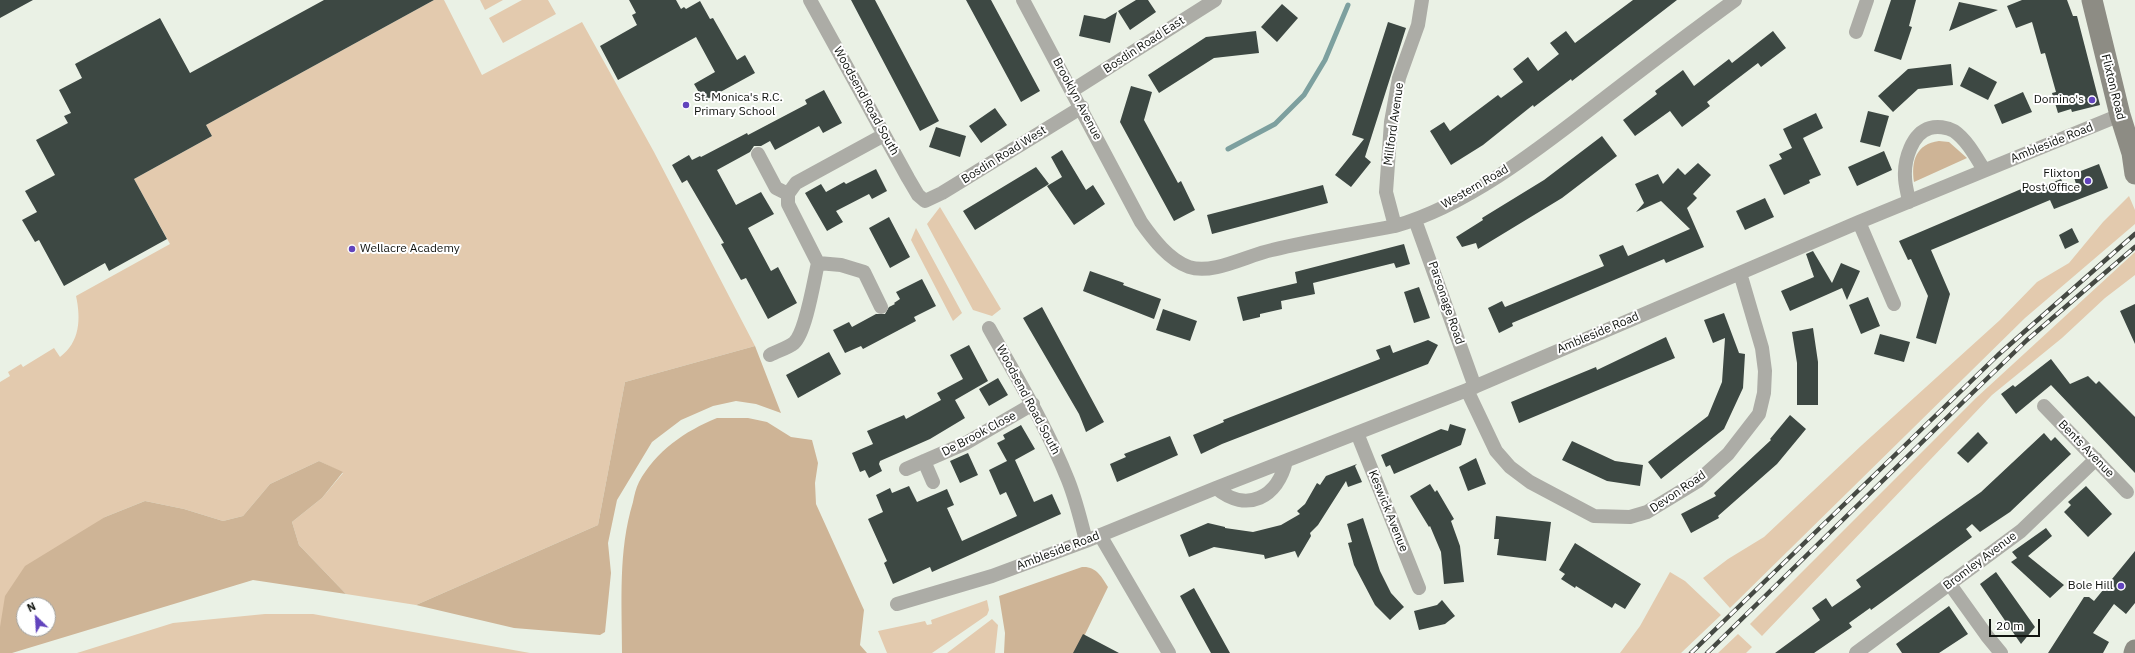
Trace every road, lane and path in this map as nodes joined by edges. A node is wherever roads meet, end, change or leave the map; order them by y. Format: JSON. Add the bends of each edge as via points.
{"nodes":[{"id":1,"x":810,"y":0,"type":"edge"},
{"id":2,"x":1023,"y":0,"type":"edge"},
{"id":3,"x":1215,"y":0,"type":"edge"},
{"id":4,"x":1422,"y":0,"type":"edge"},
{"id":5,"x":1735,"y":0,"type":"edge"},
{"id":6,"x":1867,"y":0,"type":"edge"},
{"id":7,"x":2092,"y":0,"type":"edge"},
{"id":8,"x":1856,"y":32,"type":"dead end"},
{"id":9,"x":1073,"y":90,"type":"junction"},
{"id":10,"x":1082,"y":107,"type":"junction"},
{"id":11,"x":2120,"y":115,"type":"junction"},
{"id":12,"x":884,"y":134,"type":"junction"},
{"id":13,"x":758,"y":154,"type":"dead end"},
{"id":14,"x":1984,"y":170,"type":"junction"},
{"id":15,"x":2135,"y":174,"type":"edge"},
{"id":16,"x":788,"y":194,"type":"junction"},
{"id":17,"x":925,"y":200,"type":"joint"},
{"id":18,"x":1129,"y":200,"type":"joint"},
{"id":19,"x":1909,"y":202,"type":"junction"},
{"id":20,"x":1415,"y":220,"type":"junction"},
{"id":21,"x":1859,"y":222,"type":"junction"},
{"id":22,"x":1395,"y":226,"type":"junction"},
{"id":23,"x":818,"y":263,"type":"junction"},
{"id":24,"x":1740,"y":273,"type":"junction"},
{"id":25,"x":1894,"y":304,"type":"dead end"},
{"id":26,"x":881,"y":307,"type":"dead end"},
{"id":27,"x":989,"y":328,"type":"dead end"},
{"id":28,"x":770,"y":355,"type":"dead end"},
{"id":29,"x":1471,"y":388,"type":"junction"},
{"id":30,"x":1033,"y":404,"type":"junction"},
{"id":31,"x":2044,"y":406,"type":"dead end"},
{"id":32,"x":1357,"y":433,"type":"junction"},
{"id":33,"x":2096,"y":459,"type":"junction"},
{"id":34,"x":1286,"y":460,"type":"junction"},
{"id":35,"x":924,"y":461,"type":"junction"},
{"id":36,"x":906,"y":468,"type":"dead end"},
{"id":37,"x":933,"y":482,"type":"dead end"},
{"id":38,"x":1216,"y":488,"type":"junction"},
{"id":39,"x":2128,"y":492,"type":"dead end"},
{"id":40,"x":1594,"y":516,"type":"joint"},
{"id":41,"x":1100,"y":536,"type":"junction"},
{"id":42,"x":1086,"y":542,"type":"junction"},
{"id":43,"x":1950,"y":583,"type":"junction"},
{"id":44,"x":1419,"y":588,"type":"dead end"},
{"id":45,"x":897,"y":604,"type":"dead end"},
{"id":46,"x":2135,"y":650,"type":"edge"},
{"id":47,"x":1169,"y":653,"type":"edge"},
{"id":48,"x":1856,"y":653,"type":"edge"},
{"id":49,"x":2001,"y":653,"type":"edge"},
{"id":50,"x":2134,"y":653,"type":"edge"}],
"edges":[{"from":1,"to":12,"type":"street","name":"Woodsend Road South"},
{"from":2,"to":9,"type":"street","name":"Brooklyn Avenue"},
{"from":3,"to":9,"type":"street","name":"Bosdin Road East"},
{"from":4,"to":22,"type":"street","name":"Millford Avenue","via":[[1418,25],[1399,78],[1391,122],[1386,192]]},
{"from":5,"to":20,"type":"street","name":"Western Road","via":[[1544,145],[1462,198]]},
{"from":6,"to":8,"type":"street"},
{"from":7,"to":11,"type":"main road","name":"Flixton Road"},
{"from":9,"to":10,"type":"street","name":"Brooklyn Avenue"},
{"from":10,"to":17,"type":"street","name":"Bosdin Road West","via":[[942,193]]},
{"from":10,"to":18,"type":"street","name":"Brooklyn Avenue"},
{"from":11,"to":14,"type":"street","name":"Ambleside Road"},
{"from":11,"to":15,"type":"main road","name":"Flixton Road","via":[[2132,153]]},
{"from":12,"to":16,"type":"street","via":[[796,183]]},
{"from":12,"to":17,"type":"street","name":"Woodsend Road South","via":[[918,195]]},
{"from":13,"to":16,"type":"street","via":[[776,188]]},
{"from":14,"to":19,"type":"street","name":"Ambleside Road"},
{"from":14,"to":19,"type":"street","via":[[1969,147],[1954,131],[1935,127],[1924,130],[1912,143],[1910,150],[1905,177]]},
{"from":16,"to":23,"type":"street","via":[[788,204]]},
{"from":18,"to":22,"type":"street","name":"Western Road","via":[[1141,222],[1158,243],[1179,262],[1200,270],[1215,268],[1272,250]]},
{"from":19,"to":21,"type":"street","name":"Ambleside Road"},
{"from":20,"to":22,"type":"street","name":"Western Road"},
{"from":20,"to":29,"type":"street","name":"Parsonage Road"},
{"from":21,"to":24,"type":"street","name":"Ambleside Road"},
{"from":21,"to":25,"type":"street"},
{"from":23,"to":26,"type":"street","via":[[841,264],[864,272]]},
{"from":23,"to":28,"type":"street","via":[[804,322],[797,339],[793,344]]},
{"from":24,"to":29,"type":"street","name":"Ambleside Road"},
{"from":24,"to":40,"type":"street","name":"Devon Road","via":[[1762,348],[1765,372],[1759,414],[1728,454],[1698,481],[1665,502],[1647,512],[1630,517]]},
{"from":27,"to":30,"type":"street","name":"Woodsend Road South"},
{"from":29,"to":32,"type":"street","name":"Ambleside Road"},
{"from":29,"to":40,"type":"street","name":"Parsonage Road","via":[[1496,451],[1510,467],[1530,482]]},
{"from":30,"to":35,"type":"street","name":"De Brook Close","via":[[966,443]]},
{"from":30,"to":42,"type":"street","name":"Woodsend Road South","via":[[1068,480]]},
{"from":31,"to":33,"type":"street","name":"Bents Avenue"},
{"from":32,"to":34,"type":"street","name":"Ambleside Road"},
{"from":32,"to":44,"type":"street","name":"Keswick Avenue"},
{"from":33,"to":39,"type":"street","name":"Bents Avenue"},
{"from":33,"to":43,"type":"street","name":"Bromley Avenue","via":[[2021,531]]},
{"from":34,"to":38,"type":"street","name":"Ambleside Road"},
{"from":34,"to":38,"type":"street","via":[[1277,485],[1261,497],[1246,501],[1237,500]]},
{"from":35,"to":36,"type":"street","name":"De Brook Close"},
{"from":35,"to":37,"type":"street"},
{"from":38,"to":41,"type":"street","name":"Ambleside Road"},
{"from":41,"to":42,"type":"street","name":"Ambleside Road"},
{"from":41,"to":47,"type":"street"},
{"from":42,"to":45,"type":"street","name":"Ambleside Road","via":[[992,576]]},
{"from":43,"to":48,"type":"street","name":"Bromley Avenue"},
{"from":43,"to":49,"type":"street"},
{"from":46,"to":50,"type":"main road"}]}
